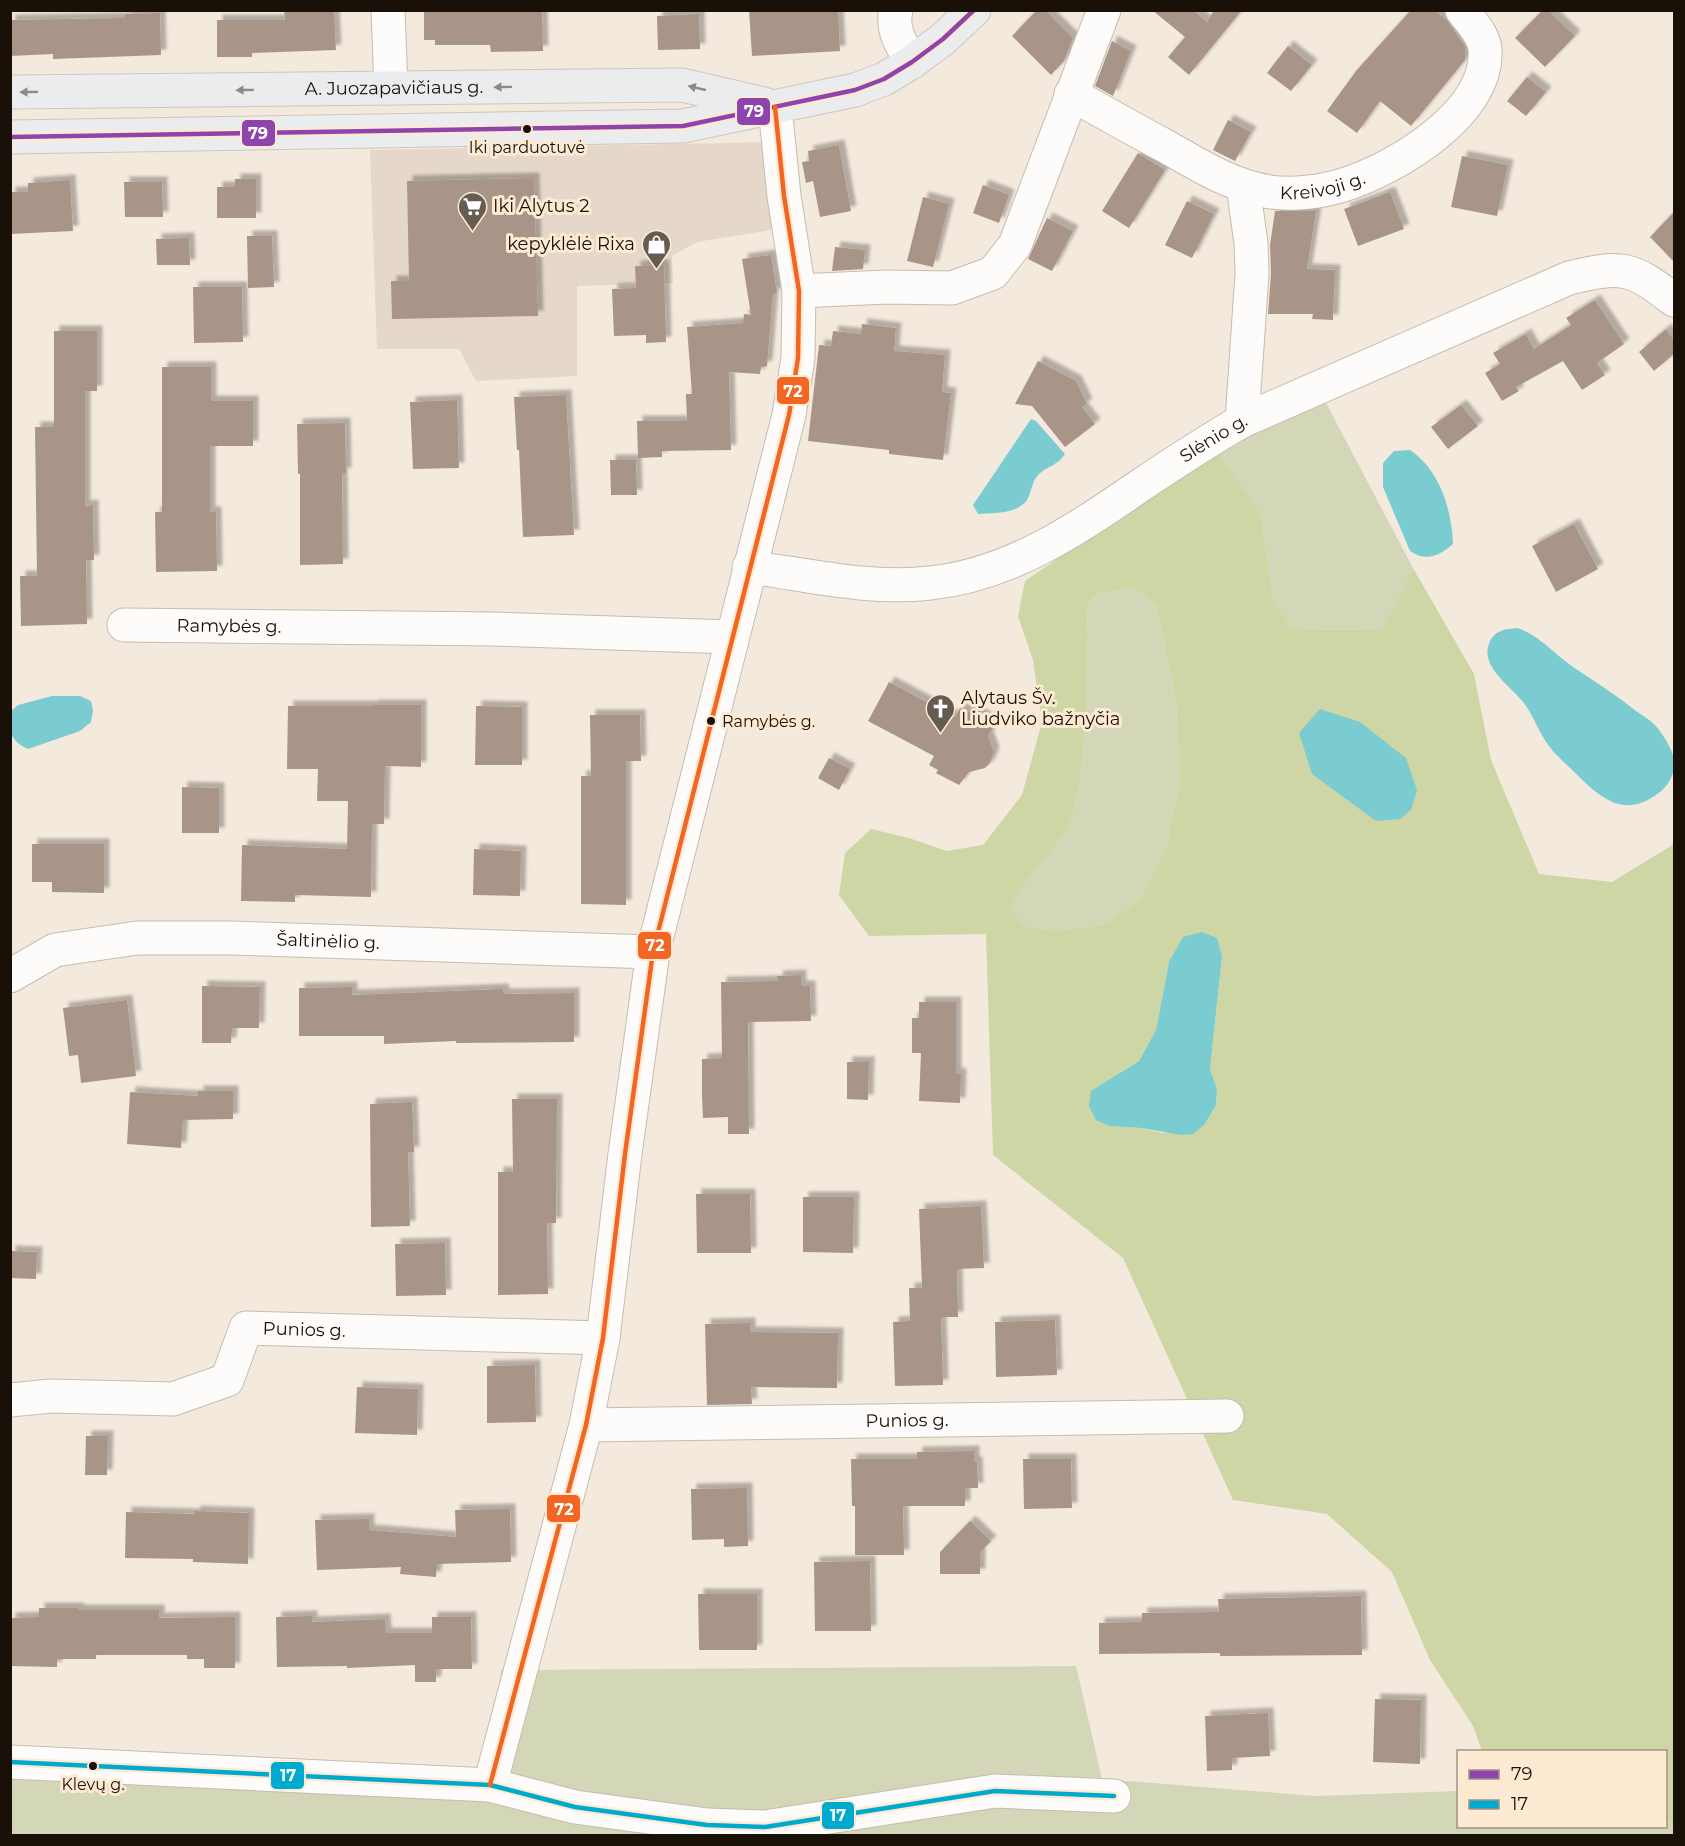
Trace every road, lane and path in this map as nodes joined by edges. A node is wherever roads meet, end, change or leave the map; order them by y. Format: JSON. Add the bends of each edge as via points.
{"nodes":[{"id":1,"x":388,"y":10,"type":"edge"},
{"id":2,"x":896,"y":10,"type":"edge"},
{"id":3,"x":974,"y":10,"type":"edge"},
{"id":4,"x":1104,"y":10,"type":"edge"},
{"id":5,"x":1462,"y":10,"type":"edge"},
{"id":6,"x":912,"y":62,"type":"junction"},
{"id":7,"x":391,"y":88,"type":"junction"},
{"id":8,"x":292,"y":89,"type":"junction"},
{"id":9,"x":10,"y":92,"type":"edge"},
{"id":10,"x":66,"y":92,"type":"junction"},
{"id":11,"x":1071,"y":94,"type":"junction"},
{"id":12,"x":774,"y":107,"type":"junction"},
{"id":13,"x":294,"y":132,"type":"junction"},
{"id":14,"x":10,"y":136,"type":"edge"},
{"id":15,"x":67,"y":136,"type":"junction"},
{"id":16,"x":1243,"y":186,"type":"junction"},
{"id":17,"x":799,"y":291,"type":"junction"},
{"id":18,"x":1674,"y":300,"type":"edge"},
{"id":19,"x":1242,"y":421,"type":"junction"},
{"id":20,"x":749,"y":567,"type":"junction"},
{"id":21,"x":124,"y":625,"type":"dead end"},
{"id":22,"x":731,"y":637,"type":"junction"},
{"id":23,"x":653,"y":952,"type":"junction"},
{"id":24,"x":10,"y":976,"type":"edge"},
{"id":25,"x":603,"y":1338,"type":"junction"},
{"id":26,"x":10,"y":1400,"type":"edge"},
{"id":27,"x":1227,"y":1416,"type":"dead end"},
{"id":28,"x":586,"y":1425,"type":"junction"},
{"id":29,"x":10,"y":1762,"type":"edge"},
{"id":30,"x":490,"y":1785,"type":"junction"},
{"id":31,"x":1114,"y":1796,"type":"dead end"}],
"edges":[{"from":1,"to":7,"type":"street"},
{"from":2,"to":6,"type":"street","via":[[897,34]]},
{"from":3,"to":6,"type":"main road","name":"A. Juozapavičiaus g."},
{"from":4,"to":11,"type":"street"},
{"from":5,"to":16,"type":"street","name":"Kreivoji g.","via":[[1485,46],[1485,66],[1476,89],[1458,115],[1436,135],[1388,165],[1343,185],[1309,192],[1273,192]]},
{"from":6,"to":12,"type":"main road","name":"A. Juozapavičiaus g.","via":[[855,90]]},
{"from":7,"to":8,"type":"main road","name":"A. Juozapavičiaus g."},
{"from":12,"to":7,"type":"main road","name":"A. Juozapavičiaus g.","one_way":true,"via":[[682,85]]},
{"from":8,"to":10,"type":"main road","name":"A. Juozapavičiaus g.","one_way":true},
{"from":8,"to":13,"type":"main road"},
{"from":10,"to":9,"type":"main road","name":"A. Juozapavičiaus g.","one_way":true},
{"from":10,"to":15,"type":"main road"},
{"from":11,"to":16,"type":"street","name":"Kreivoji g."},
{"from":11,"to":17,"type":"street","via":[[1015,245],[993,273],[952,288]]},
{"from":12,"to":13,"type":"main road","name":"A. Juozapavičiaus g.","via":[[683,126]]},
{"from":12,"to":17,"type":"street"},
{"from":13,"to":15,"type":"main road","name":"A. Juozapavičiaus g."},
{"from":14,"to":15,"type":"main road","name":"A. Juozapavičiaus g."},
{"from":16,"to":19,"type":"street","via":[[1252,273]]},
{"from":17,"to":20,"type":"street","via":[[798,358],[789,415]]},
{"from":18,"to":19,"type":"street","name":"Slėnio g.","via":[[1643,277],[1624,270],[1569,278]]},
{"from":19,"to":20,"type":"street","name":"Slėnio g.","via":[[1068,534],[989,571],[929,584],[874,585]]},
{"from":20,"to":22,"type":"street"},
{"from":21,"to":22,"type":"street","name":"Ramybės g.","via":[[494,629]]},
{"from":22,"to":23,"type":"street"},
{"from":23,"to":24,"type":"street","name":"Šaltinėlio g.","via":[[137,938],[55,950]]},
{"from":23,"to":25,"type":"street"},
{"from":25,"to":26,"type":"street","name":"Punios g.","via":[[246,1328],[227,1380],[173,1399],[51,1396]]},
{"from":25,"to":28,"type":"street"},
{"from":27,"to":28,"type":"street","name":"Punios g."},
{"from":28,"to":30,"type":"street"},
{"from":29,"to":30,"type":"street"},
{"from":30,"to":31,"type":"street","via":[[575,1807],[707,1825],[765,1827],[995,1791]]}]}
